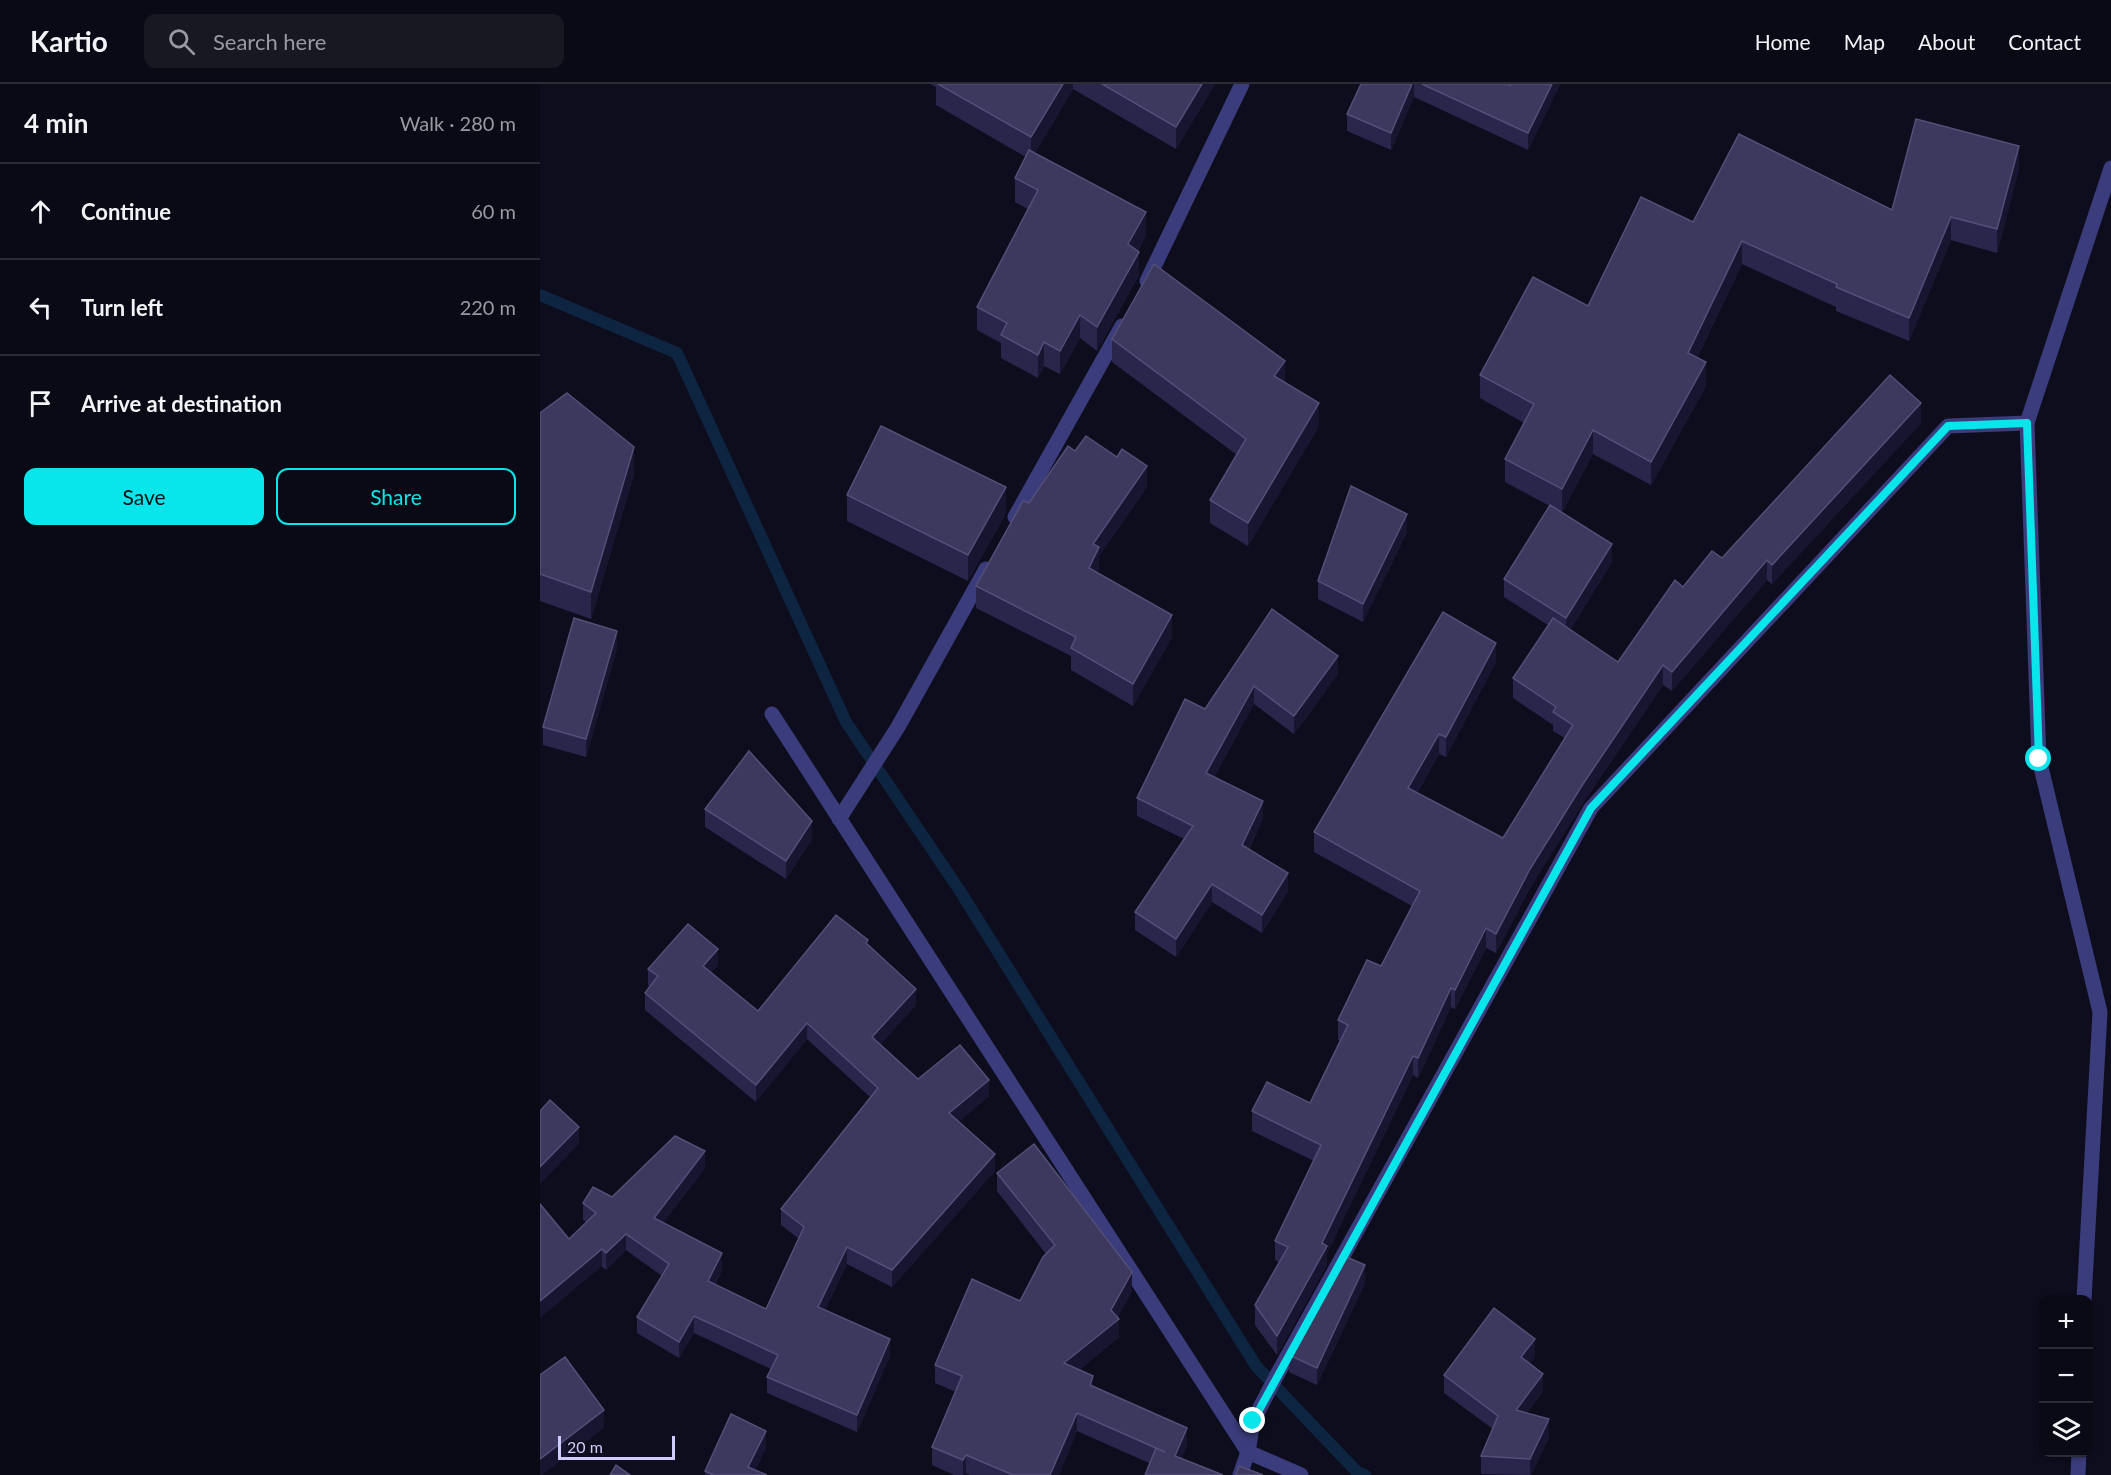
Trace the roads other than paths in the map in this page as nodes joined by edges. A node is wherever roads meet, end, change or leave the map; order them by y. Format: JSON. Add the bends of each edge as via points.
{"nodes":[{"id":1,"x":1242,"y":84,"type":"edge"},
{"id":2,"x":2111,"y":168,"type":"edge"},
{"id":3,"x":1138,"y":296,"type":"edge"},
{"id":4,"x":1127,"y":316,"type":"edge"},
{"id":5,"x":2027,"y":423,"type":"junction"},
{"id":6,"x":1006,"y":532,"type":"edge"},
{"id":7,"x":995,"y":553,"type":"edge"},
{"id":8,"x":772,"y":714,"type":"dead end"},
{"id":9,"x":839,"y":819,"type":"junction"},
{"id":10,"x":2084,"y":1295,"type":"edge"},
{"id":11,"x":1248,"y":1452,"type":"junction"},
{"id":12,"x":2079,"y":1457,"type":"edge"},
{"id":13,"x":1240,"y":1475,"type":"edge"},
{"id":14,"x":1300,"y":1475,"type":"edge"},
{"id":15,"x":2078,"y":1475,"type":"edge"}],
"edges":[{"from":1,"to":3,"type":"street"},
{"from":2,"to":5,"type":"street"},
{"from":4,"to":6,"type":"street"},
{"from":5,"to":10,"type":"street","via":[[2039,759],[2100,1012]]},
{"from":5,"to":11,"type":"street","via":[[1948,426],[1591,808],[1278,1373],[1253,1421]]},
{"from":7,"to":9,"type":"street","via":[[898,727]]},
{"from":8,"to":9,"type":"street"},
{"from":9,"to":11,"type":"street"},
{"from":11,"to":13,"type":"street"},
{"from":11,"to":14,"type":"street"},
{"from":12,"to":15,"type":"street"}]}
